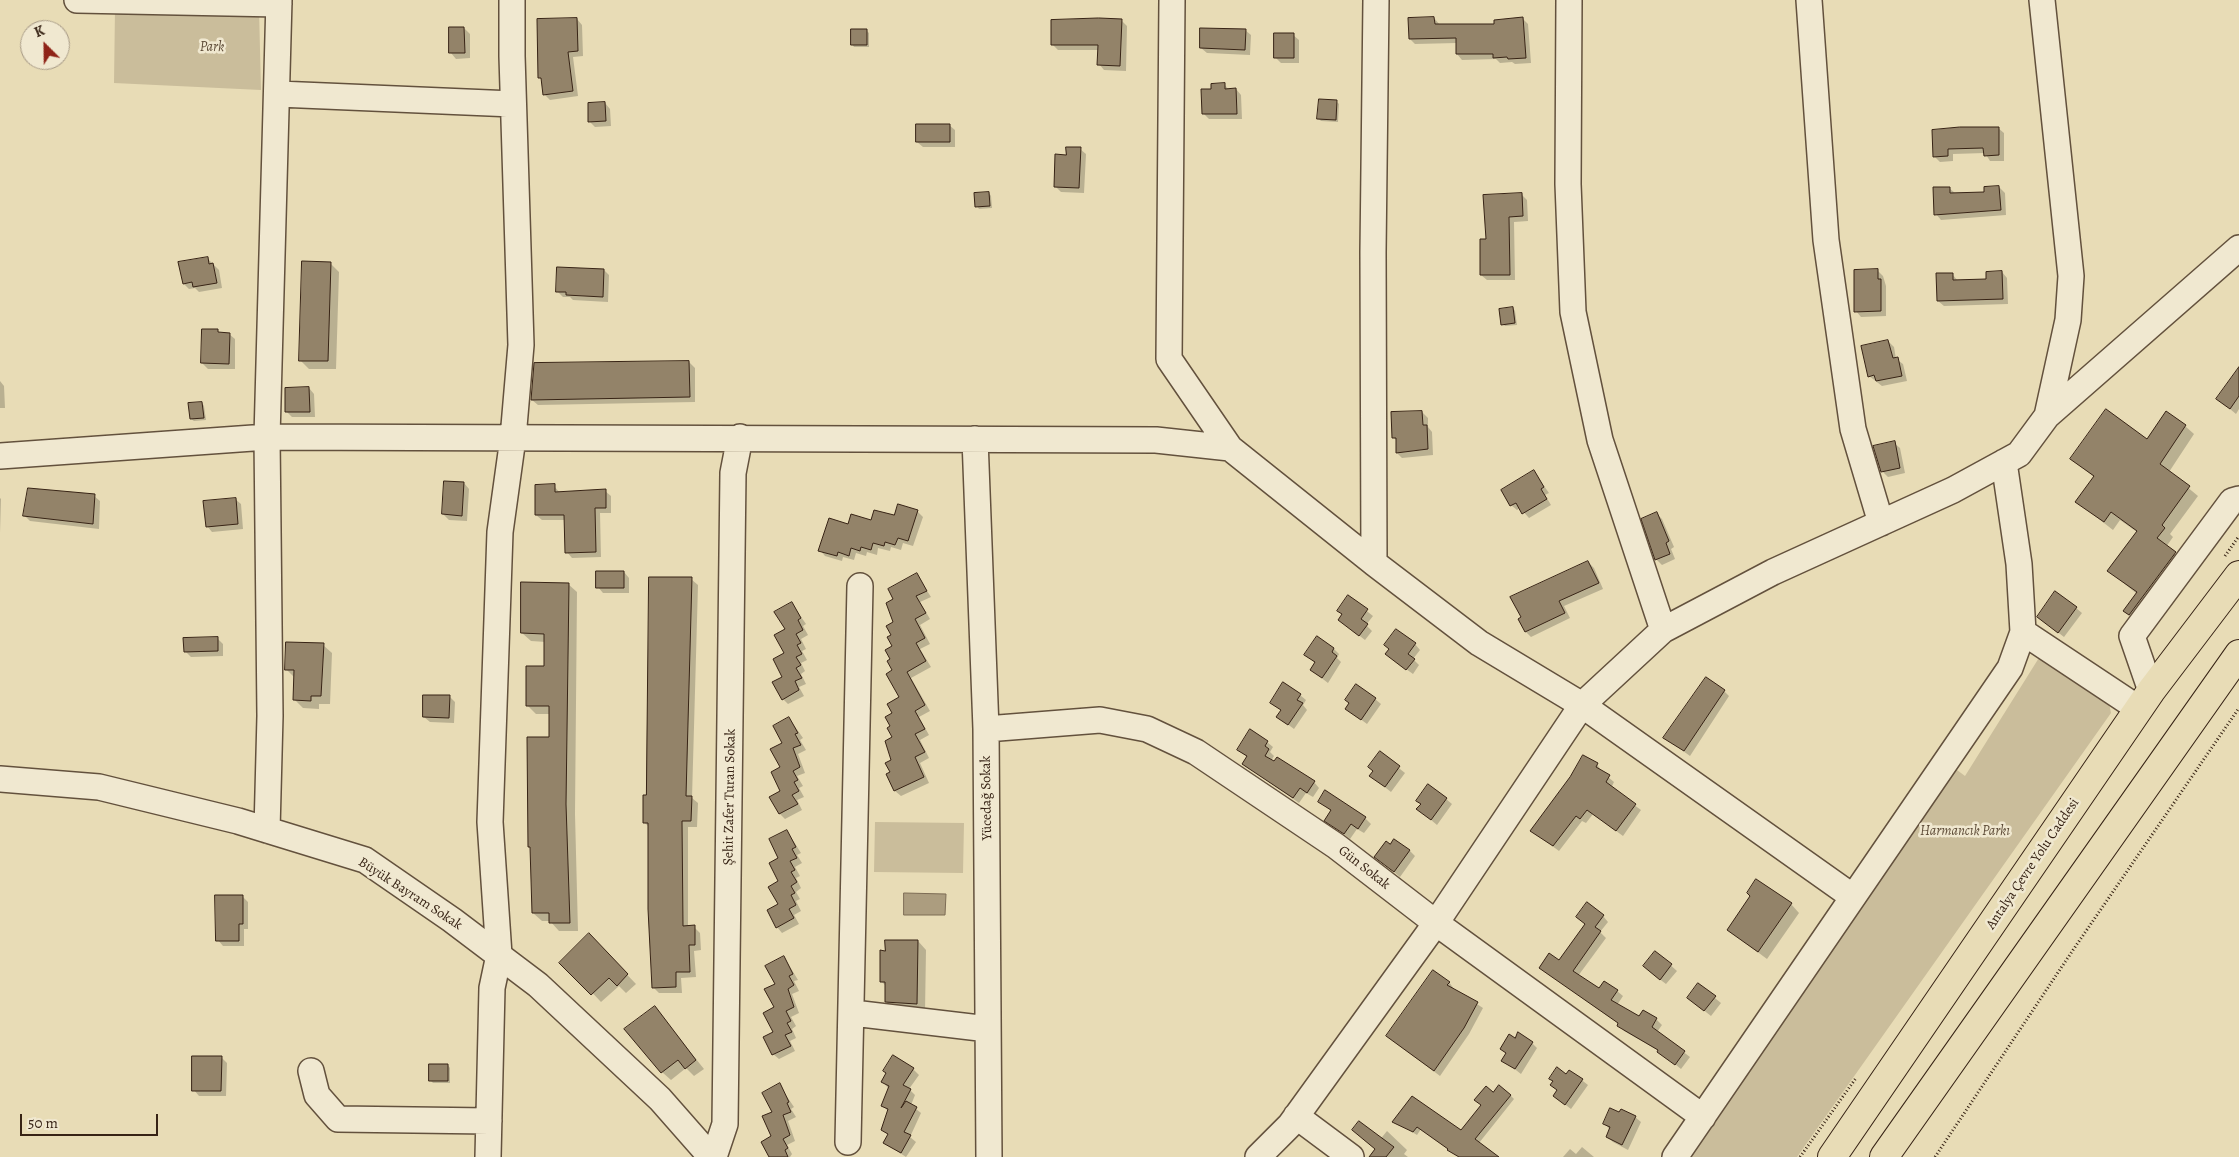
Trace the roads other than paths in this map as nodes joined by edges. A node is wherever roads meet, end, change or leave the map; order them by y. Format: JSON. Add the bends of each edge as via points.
{"nodes":[{"id":1,"x":77,"y":0,"type":"edge"},
{"id":2,"x":512,"y":0,"type":"edge"},
{"id":3,"x":1172,"y":0,"type":"edge"},
{"id":4,"x":1376,"y":0,"type":"edge"},
{"id":5,"x":1569,"y":0,"type":"edge"},
{"id":6,"x":1809,"y":0,"type":"edge"},
{"id":7,"x":2042,"y":0,"type":"edge"},
{"id":8,"x":279,"y":2,"type":"edge"},
{"id":9,"x":278,"y":94,"type":"junction"},
{"id":10,"x":514,"y":104,"type":"junction"},
{"id":11,"x":2239,"y":248,"type":"edge"},
{"id":12,"x":2047,"y":416,"type":"junction"},
{"id":13,"x":267,"y":437,"type":"junction"},
{"id":14,"x":740,"y":437,"type":"junction"},
{"id":15,"x":513,"y":438,"type":"junction"},
{"id":16,"x":975,"y":439,"type":"junction"},
{"id":17,"x":1230,"y":448,"type":"junction"},
{"id":18,"x":0,"y":456,"type":"edge"},
{"id":19,"x":2004,"y":462,"type":"junction"},
{"id":20,"x":2239,"y":499,"type":"edge"},
{"id":21,"x":1881,"y":523,"type":"junction"},
{"id":22,"x":1374,"y":563,"type":"junction"},
{"id":23,"x":2239,"y":575,"type":"edge"},
{"id":24,"x":860,"y":586,"type":"dead end"},
{"id":25,"x":1663,"y":630,"type":"junction"},
{"id":26,"x":2024,"y":632,"type":"junction"},
{"id":27,"x":2239,"y":654,"type":"edge"},
{"id":28,"x":2145,"y":700,"type":"junction"},
{"id":29,"x":1582,"y":705,"type":"junction"},
{"id":30,"x":986,"y":729,"type":"junction"},
{"id":31,"x":0,"y":779,"type":"edge"},
{"id":32,"x":267,"y":830,"type":"junction"},
{"id":33,"x":1853,"y":897,"type":"junction"},
{"id":34,"x":1436,"y":923,"type":"junction"},
{"id":35,"x":499,"y":955,"type":"junction"},
{"id":36,"x":853,"y":1013,"type":"junction"},
{"id":37,"x":988,"y":1029,"type":"junction"},
{"id":38,"x":311,"y":1070,"type":"dead end"},
{"id":39,"x":1296,"y":1116,"type":"junction"},
{"id":40,"x":1703,"y":1117,"type":"junction"},
{"id":41,"x":488,"y":1122,"type":"junction"},
{"id":42,"x":848,"y":1142,"type":"dead end"},
{"id":43,"x":488,"y":1157,"type":"edge"},
{"id":44,"x":713,"y":1157,"type":"edge"},
{"id":45,"x":989,"y":1157,"type":"edge"},
{"id":46,"x":1258,"y":1157,"type":"edge"},
{"id":47,"x":1351,"y":1157,"type":"edge"},
{"id":48,"x":1675,"y":1157,"type":"edge"},
{"id":49,"x":1832,"y":1157,"type":"edge"},
{"id":50,"x":1884,"y":1157,"type":"edge"}],
"edges":[{"from":1,"to":8,"type":"street"},
{"from":2,"to":10,"type":"street"},
{"from":3,"to":17,"type":"street","via":[[1169,359]]},
{"from":4,"to":22,"type":"street"},
{"from":5,"to":25,"type":"street","via":[[1568,184],[1573,312],[1600,440]]},
{"from":6,"to":21,"type":"street","via":[[1826,240],[1853,429]]},
{"from":7,"to":12,"type":"street","via":[[2070,276],[2068,320]]},
{"from":8,"to":9,"type":"street"},
{"from":9,"to":10,"type":"street"},
{"from":9,"to":13,"type":"street"},
{"from":10,"to":15,"type":"street","via":[[521,345]]},
{"from":11,"to":12,"type":"street"},
{"from":12,"to":19,"type":"street","via":[[2019,454]]},
{"from":13,"to":15,"type":"street"},
{"from":13,"to":18,"type":"street"},
{"from":13,"to":32,"type":"street","via":[[270,716]]},
{"from":14,"to":15,"type":"street"},
{"from":14,"to":16,"type":"street"},
{"from":14,"to":44,"type":"street","name":"Şehit Zafer Turan Sokak","via":[[733,473],[725,1124]]},
{"from":15,"to":35,"type":"street","via":[[500,532],[490,822]]},
{"from":16,"to":17,"type":"street","via":[[1156,440]]},
{"from":16,"to":30,"type":"street","name":"Yücedağ Sokak"},
{"from":17,"to":22,"type":"street"},
{"from":19,"to":21,"type":"street"},
{"from":19,"to":26,"type":"street","via":[[2019,564]]},
{"from":20,"to":28,"type":"street","via":[[2232,501],[2132,636]]},
{"from":21,"to":25,"type":"street","via":[[1773,572]]},
{"from":22,"to":29,"type":"street","via":[[1480,643]]},
{"from":23,"to":28,"type":"highway","name":"Antalya Çevre Yolu Caddesi"},
{"from":24,"to":36,"type":"street"},
{"from":25,"to":29,"type":"street"},
{"from":26,"to":28,"type":"street"},
{"from":26,"to":33,"type":"street","via":[[2010,668]]},
{"from":27,"to":50,"type":"highway"},
{"from":28,"to":49,"type":"highway","name":"Antalya Çevre Yolu Caddesi"},
{"from":29,"to":33,"type":"street"},
{"from":29,"to":34,"type":"street"},
{"from":30,"to":34,"type":"street","name":"Gün Sokak","via":[[1100,720],[1147,729],[1196,752],[1311,829]]},
{"from":30,"to":37,"type":"street","name":"Yücedağ Sokak"},
{"from":31,"to":32,"type":"street","name":"Büyük Bayram Sokak","via":[[99,787]]},
{"from":32,"to":35,"type":"street","name":"Büyük Bayram Sokak","via":[[365,860]]},
{"from":33,"to":40,"type":"street"},
{"from":34,"to":39,"type":"street"},
{"from":34,"to":40,"type":"street","name":"Gün Sokak"},
{"from":35,"to":41,"type":"street","via":[[492,988]]},
{"from":35,"to":44,"type":"street","name":"Büyük Bayram Sokak","via":[[538,985],[660,1099]]},
{"from":36,"to":37,"type":"street"},
{"from":36,"to":42,"type":"street"},
{"from":37,"to":45,"type":"street","name":"Yücedağ Sokak"},
{"from":38,"to":41,"type":"street","via":[[317,1095],[338,1119]]},
{"from":39,"to":46,"type":"street"},
{"from":39,"to":47,"type":"street"},
{"from":40,"to":48,"type":"street"},
{"from":41,"to":43,"type":"street"}]}
